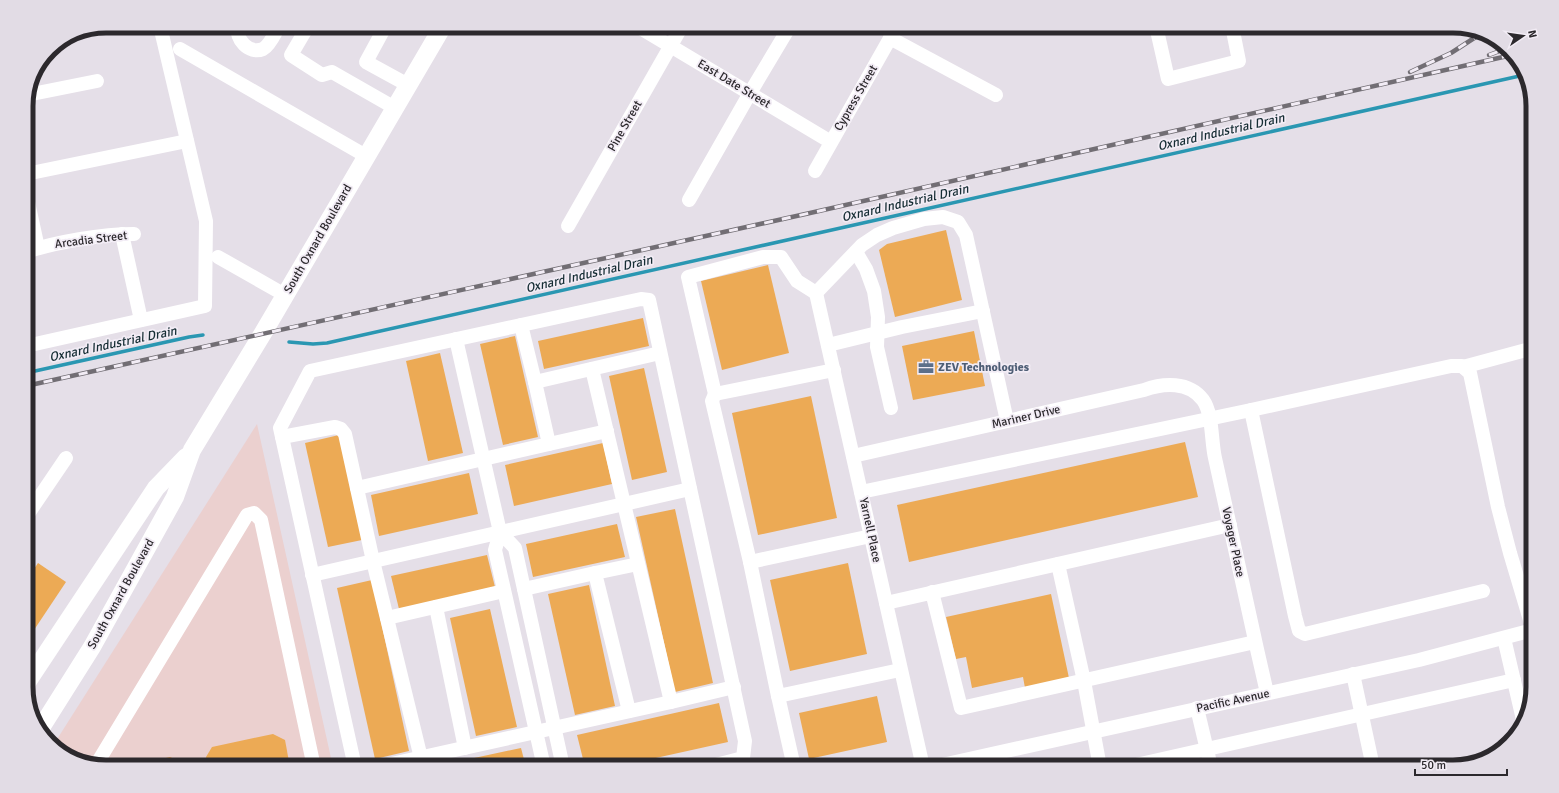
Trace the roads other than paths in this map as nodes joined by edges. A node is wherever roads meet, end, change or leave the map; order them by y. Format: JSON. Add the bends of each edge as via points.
{"nodes":[{"id":1,"x":162,"y":33,"type":"edge"},
{"id":2,"x":238,"y":33,"type":"edge"},
{"id":3,"x":275,"y":33,"type":"edge"},
{"id":4,"x":304,"y":33,"type":"edge"},
{"id":5,"x":382,"y":33,"type":"edge"},
{"id":6,"x":439,"y":33,"type":"edge"},
{"id":7,"x":649,"y":33,"type":"edge"},
{"id":8,"x":678,"y":33,"type":"edge"},
{"id":9,"x":786,"y":33,"type":"edge"},
{"id":10,"x":893,"y":33,"type":"edge"},
{"id":11,"x":896,"y":33,"type":"edge"},
{"id":12,"x":1158,"y":33,"type":"edge"},
{"id":13,"x":1233,"y":33,"type":"edge"},
{"id":14,"x":671,"y":46,"type":"junction"},
{"id":15,"x":180,"y":49,"type":"dead end"},
{"id":16,"x":97,"y":81,"type":"dead end"},
{"id":17,"x":408,"y":85,"type":"junction"},
{"id":18,"x":750,"y":93,"type":"junction"},
{"id":19,"x":34,"y":94,"type":"edge"},
{"id":20,"x":996,"y":95,"type":"dead end"},
{"id":21,"x":395,"y":108,"type":"junction"},
{"id":22,"x":187,"y":141,"type":"junction"},
{"id":23,"x":831,"y":142,"type":"junction"},
{"id":24,"x":366,"y":156,"type":"junction"},
{"id":25,"x":815,"y":171,"type":"dead end"},
{"id":26,"x":33,"y":173,"type":"edge"},
{"id":27,"x":689,"y":200,"type":"dead end"},
{"id":28,"x":568,"y":226,"type":"dead end"},
{"id":29,"x":33,"y":250,"type":"edge"},
{"id":30,"x":856,"y":252,"type":"junction"},
{"id":31,"x":218,"y":257,"type":"dead end"},
{"id":32,"x":816,"y":293,"type":"junction"},
{"id":33,"x":285,"y":295,"type":"junction"},
{"id":34,"x":983,"y":311,"type":"junction"},
{"id":35,"x":141,"y":320,"type":"junction"},
{"id":36,"x":521,"y":325,"type":"junction"},
{"id":37,"x":878,"y":334,"type":"junction"},
{"id":38,"x":456,"y":339,"type":"junction"},
{"id":39,"x":33,"y":344,"type":"edge"},
{"id":40,"x":828,"y":345,"type":"junction"},
{"id":41,"x":1526,"y":350,"type":"edge"},
{"id":42,"x":660,"y":353,"type":"junction"},
{"id":43,"x":1463,"y":367,"type":"junction"},
{"id":44,"x":592,"y":369,"type":"junction"},
{"id":45,"x":834,"y":370,"type":"junction"},
{"id":46,"x":535,"y":382,"type":"junction"},
{"id":47,"x":715,"y":394,"type":"junction"},
{"id":48,"x":1197,"y":394,"type":"joint"},
{"id":49,"x":891,"y":408,"type":"dead end"},
{"id":50,"x":1251,"y":410,"type":"junction"},
{"id":51,"x":1210,"y":418,"type":"junction"},
{"id":52,"x":1007,"y":421,"type":"junction"},
{"id":53,"x":607,"y":431,"type":"junction"},
{"id":54,"x":282,"y":437,"type":"junction"},
{"id":55,"x":549,"y":444,"type":"junction"},
{"id":56,"x":192,"y":450,"type":"junction"},
{"id":57,"x":853,"y":456,"type":"junction"},
{"id":58,"x":66,"y":458,"type":"dead end"},
{"id":59,"x":483,"y":459,"type":"junction"},
{"id":60,"x":357,"y":488,"type":"junction"},
{"id":61,"x":690,"y":488,"type":"junction"},
{"id":62,"x":861,"y":492,"type":"junction"},
{"id":63,"x":624,"y":504,"type":"junction"},
{"id":64,"x":33,"y":507,"type":"edge"},
{"id":65,"x":1230,"y":525,"type":"junction"},
{"id":66,"x":500,"y":532,"type":"junction"},
{"id":67,"x":871,"y":536,"type":"junction"},
{"id":68,"x":373,"y":561,"type":"junction"},
{"id":69,"x":750,"y":562,"type":"junction"},
{"id":70,"x":638,"y":564,"type":"junction"},
{"id":71,"x":1058,"y":564,"type":"junction"},
{"id":72,"x":595,"y":573,"type":"junction"},
{"id":73,"x":312,"y":575,"type":"junction"},
{"id":74,"x":1526,"y":584,"type":"edge"},
{"id":75,"x":1483,"y":590,"type":"dead end"},
{"id":76,"x":524,"y":591,"type":"junction"},
{"id":77,"x":932,"y":592,"type":"junction"},
{"id":78,"x":505,"y":594,"type":"junction"},
{"id":79,"x":886,"y":603,"type":"junction"},
{"id":80,"x":436,"y":607,"type":"junction"},
{"id":81,"x":387,"y":618,"type":"junction"},
{"id":82,"x":1526,"y":632,"type":"edge"},
{"id":83,"x":1504,"y":638,"type":"junction"},
{"id":84,"x":1255,"y":642,"type":"junction"},
{"id":85,"x":900,"y":670,"type":"junction"},
{"id":86,"x":33,"y":673,"type":"edge"},
{"id":87,"x":1353,"y":674,"type":"junction"},
{"id":88,"x":1514,"y":680,"type":"junction"},
{"id":89,"x":1084,"y":681,"type":"junction"},
{"id":90,"x":734,"y":687,"type":"junction"},
{"id":91,"x":1267,"y":693,"type":"junction"},
{"id":92,"x":778,"y":696,"type":"junction"},
{"id":93,"x":671,"y":702,"type":"junction"},
{"id":94,"x":1197,"y":708,"type":"junction"},
{"id":95,"x":629,"y":711,"type":"junction"},
{"id":96,"x":1521,"y":712,"type":"edge"},
{"id":97,"x":1362,"y":714,"type":"junction"},
{"id":98,"x":43,"y":725,"type":"edge"},
{"id":99,"x":554,"y":728,"type":"junction"},
{"id":100,"x":1093,"y":731,"type":"junction"},
{"id":101,"x":536,"y":732,"type":"junction"},
{"id":102,"x":465,"y":748,"type":"junction"},
{"id":103,"x":1207,"y":749,"type":"junction"},
{"id":104,"x":421,"y":758,"type":"junction"},
{"id":105,"x":99,"y":759,"type":"edge"},
{"id":106,"x":312,"y":760,"type":"edge"},
{"id":107,"x":353,"y":760,"type":"edge"},
{"id":108,"x":411,"y":760,"type":"edge"},
{"id":109,"x":542,"y":760,"type":"edge"},
{"id":110,"x":561,"y":760,"type":"edge"},
{"id":111,"x":735,"y":760,"type":"edge"},
{"id":112,"x":792,"y":760,"type":"edge"},
{"id":113,"x":921,"y":760,"type":"edge"},
{"id":114,"x":964,"y":760,"type":"edge"},
{"id":115,"x":1099,"y":760,"type":"edge"},
{"id":116,"x":1158,"y":760,"type":"edge"},
{"id":117,"x":1209,"y":760,"type":"edge"},
{"id":118,"x":1372,"y":760,"type":"edge"}],
"edges":[{"from":1,"to":22,"type":"street"},
{"from":2,"to":3,"type":"street","via":[[242,43],[258,50],[269,44]]},
{"from":4,"to":21,"type":"street","via":[[291,55],[322,75],[332,72]]},
{"from":5,"to":17,"type":"street","via":[[366,62]]},
{"from":6,"to":17,"type":"main road","name":"South Oxnard Boulevard"},
{"from":7,"to":14,"type":"street","name":"East Date Street"},
{"from":8,"to":14,"type":"street","name":"Pine Street"},
{"from":9,"to":18,"type":"street"},
{"from":10,"to":23,"type":"street","name":"Cypress Street"},
{"from":11,"to":20,"type":"street"},
{"from":12,"to":13,"type":"street","via":[[1168,79],[1239,61]]},
{"from":14,"to":18,"type":"street","name":"East Date Street"},
{"from":14,"to":28,"type":"street","name":"Pine Street"},
{"from":15,"to":24,"type":"street"},
{"from":16,"to":19,"type":"street"},
{"from":17,"to":21,"type":"main road","name":"South Oxnard Boulevard"},
{"from":18,"to":23,"type":"street","name":"East Date Street"},
{"from":18,"to":27,"type":"street"},
{"from":21,"to":24,"type":"main road","name":"South Oxnard Boulevard"},
{"from":22,"to":26,"type":"street"},
{"from":22,"to":35,"type":"street","via":[[206,221],[205,306]]},
{"from":23,"to":25,"type":"street","name":"Cypress Street"},
{"from":24,"to":33,"type":"main road","name":"South Oxnard Boulevard"},
{"from":29,"to":35,"type":"street","name":"Arcadia Street","via":[[128,234]]},
{"from":30,"to":32,"type":"street"},
{"from":30,"to":34,"type":"street","via":[[877,235],[899,226],[943,217],[958,222],[966,235]]},
{"from":30,"to":37,"type":"street","via":[[874,291]]},
{"from":31,"to":33,"type":"street"},
{"from":32,"to":40,"type":"street","name":"Yarnell Place"},
{"from":32,"to":47,"type":"street","via":[[797,281],[782,257],[763,258],[688,277]]},
{"from":33,"to":56,"type":"main road","name":"South Oxnard Boulevard"},
{"from":34,"to":37,"type":"street"},
{"from":34,"to":52,"type":"street"},
{"from":35,"to":39,"type":"street"},
{"from":36,"to":38,"type":"street"},
{"from":36,"to":42,"type":"street","via":[[641,299],[649,300]]},
{"from":36,"to":46,"type":"street"},
{"from":37,"to":40,"type":"street"},
{"from":37,"to":49,"type":"street","via":[[877,347]]},
{"from":38,"to":54,"type":"street","via":[[310,371],[280,428]]},
{"from":38,"to":59,"type":"street"},
{"from":40,"to":45,"type":"street","name":"Yarnell Place"},
{"from":41,"to":43,"type":"street"},
{"from":42,"to":44,"type":"street"},
{"from":42,"to":61,"type":"street"},
{"from":43,"to":50,"type":"street","via":[[1452,366]]},
{"from":43,"to":74,"type":"street","via":[[1470,373],[1510,553]]},
{"from":44,"to":46,"type":"street"},
{"from":44,"to":53,"type":"street"},
{"from":45,"to":47,"type":"street"},
{"from":45,"to":57,"type":"street","name":"Yarnell Place"},
{"from":46,"to":55,"type":"street"},
{"from":47,"to":69,"type":"street","via":[[712,401]]},
{"from":48,"to":51,"type":"street","name":"Voyager Place","via":[[1203,400]]},
{"from":48,"to":52,"type":"street","name":"Mariner Drive","via":[[1184,387],[1166,384]]},
{"from":50,"to":51,"type":"street"},
{"from":50,"to":75,"type":"street","via":[[1299,631],[1305,634]]},
{"from":51,"to":62,"type":"street"},
{"from":51,"to":65,"type":"street","name":"Voyager Place","via":[[1214,456]]},
{"from":52,"to":57,"type":"street","name":"Mariner Drive"},
{"from":53,"to":55,"type":"street"},
{"from":53,"to":63,"type":"street"},
{"from":54,"to":60,"type":"street","via":[[335,427],[341,429],[345,434]]},
{"from":54,"to":73,"type":"street"},
{"from":55,"to":59,"type":"street"},
{"from":56,"to":86,"type":"main road","name":"South Oxnard Boulevard","via":[[156,488]]},
{"from":56,"to":98,"type":"main road","name":"South Oxnard Boulevard","via":[[175,497],[92,647]]},
{"from":57,"to":62,"type":"street","name":"Yarnell Place"},
{"from":58,"to":64,"type":"street"},
{"from":59,"to":60,"type":"street"},
{"from":59,"to":66,"type":"street"},
{"from":60,"to":68,"type":"street"},
{"from":61,"to":63,"type":"street"},
{"from":61,"to":90,"type":"street"},
{"from":62,"to":67,"type":"street","name":"Yarnell Place"},
{"from":63,"to":66,"type":"street"},
{"from":63,"to":70,"type":"street"},
{"from":65,"to":71,"type":"street"},
{"from":65,"to":84,"type":"street","name":"Voyager Place"},
{"from":66,"to":68,"type":"street"},
{"from":66,"to":76,"type":"street","via":[[515,548]]},
{"from":66,"to":78,"type":"street","via":[[495,550]]},
{"from":67,"to":69,"type":"street"},
{"from":67,"to":79,"type":"street","name":"Yarnell Place"},
{"from":68,"to":73,"type":"street"},
{"from":68,"to":81,"type":"street"},
{"from":69,"to":92,"type":"street"},
{"from":70,"to":72,"type":"street"},
{"from":70,"to":93,"type":"street"},
{"from":71,"to":77,"type":"street"},
{"from":71,"to":89,"type":"street"},
{"from":72,"to":76,"type":"street"},
{"from":72,"to":95,"type":"street"},
{"from":73,"to":107,"type":"street"},
{"from":76,"to":78,"type":"street"},
{"from":76,"to":99,"type":"street"},
{"from":77,"to":79,"type":"street"},
{"from":77,"to":89,"type":"street","via":[[960,708]]},
{"from":78,"to":80,"type":"street"},
{"from":78,"to":101,"type":"street"},
{"from":79,"to":85,"type":"street","name":"Yarnell Place"},
{"from":80,"to":81,"type":"street"},
{"from":80,"to":102,"type":"street"},
{"from":81,"to":104,"type":"street"},
{"from":82,"to":83,"type":"street","name":"Pacific Avenue"},
{"from":83,"to":87,"type":"street","name":"Pacific Avenue"},
{"from":83,"to":88,"type":"street"},
{"from":84,"to":89,"type":"street"},
{"from":84,"to":91,"type":"street","name":"Voyager Place"},
{"from":85,"to":92,"type":"street"},
{"from":85,"to":113,"type":"street","name":"Yarnell Place"},
{"from":87,"to":91,"type":"street","name":"Pacific Avenue"},
{"from":87,"to":97,"type":"street"},
{"from":88,"to":96,"type":"street"},
{"from":88,"to":97,"type":"street"},
{"from":89,"to":100,"type":"street"},
{"from":90,"to":93,"type":"street"},
{"from":90,"to":111,"type":"street","via":[[745,741],[743,758]]},
{"from":91,"to":94,"type":"street","name":"Pacific Avenue"},
{"from":92,"to":112,"type":"street"},
{"from":93,"to":95,"type":"street"},
{"from":94,"to":100,"type":"street","name":"Pacific Avenue"},
{"from":94,"to":103,"type":"street"},
{"from":95,"to":99,"type":"street"},
{"from":97,"to":103,"type":"street"},
{"from":97,"to":118,"type":"street"},
{"from":99,"to":101,"type":"street"},
{"from":99,"to":110,"type":"street"},
{"from":100,"to":114,"type":"street","name":"Pacific Avenue"},
{"from":100,"to":115,"type":"street"},
{"from":101,"to":102,"type":"street"},
{"from":101,"to":109,"type":"street"},
{"from":102,"to":104,"type":"street"},
{"from":103,"to":116,"type":"street"},
{"from":103,"to":117,"type":"street"},
{"from":104,"to":108,"type":"street"},
{"from":105,"to":106,"type":"street","via":[[247,515],[254,513],[261,520]]}]}
